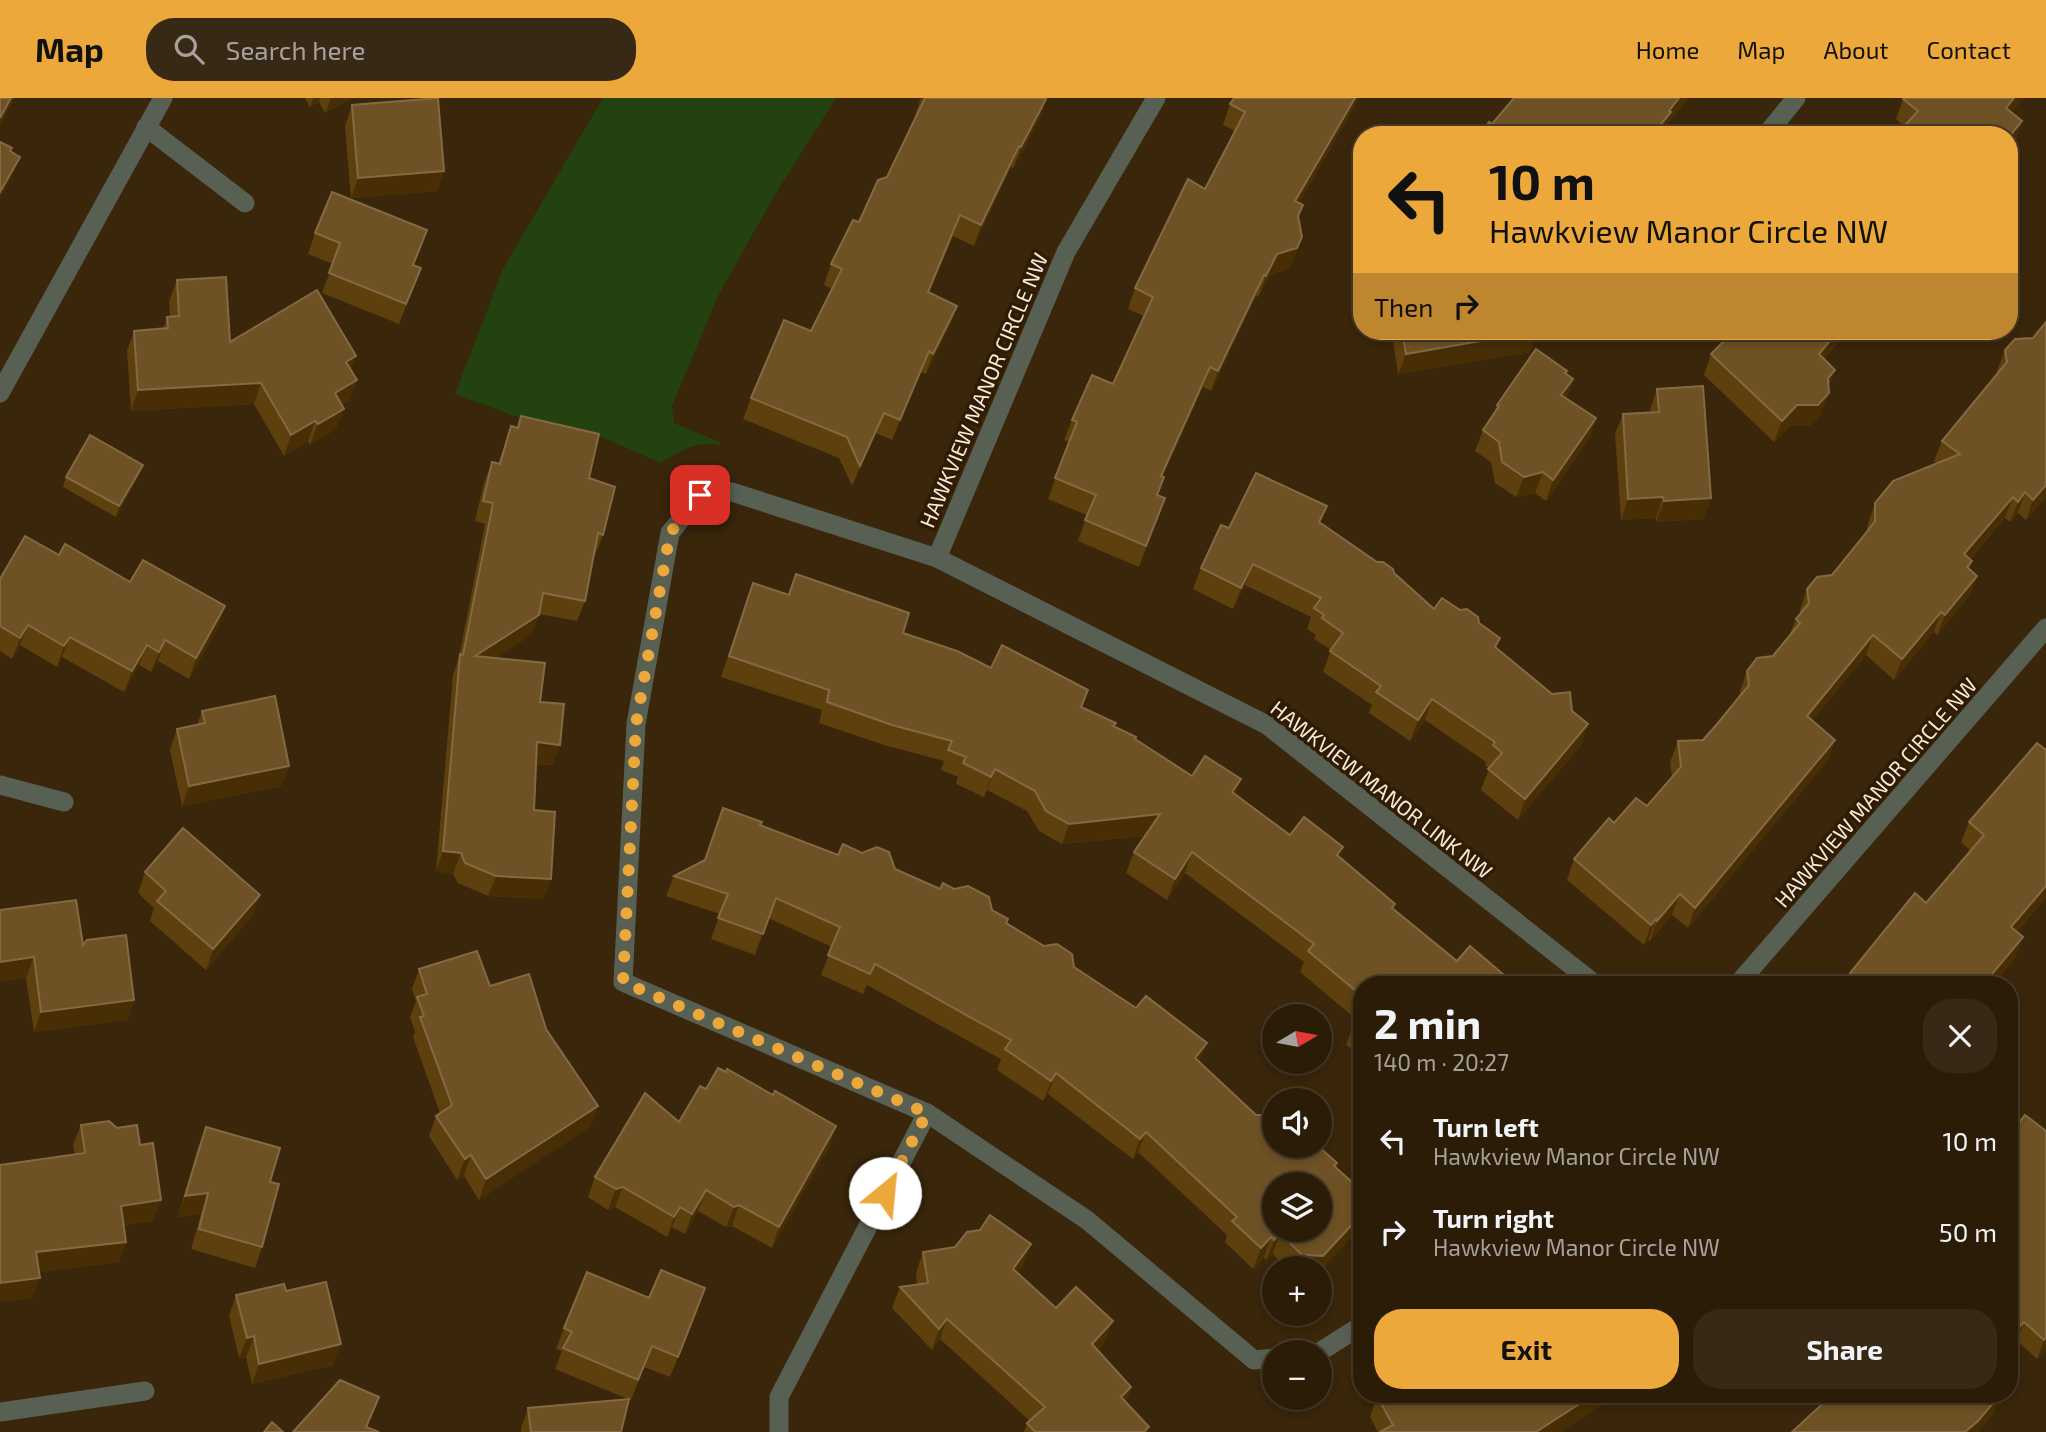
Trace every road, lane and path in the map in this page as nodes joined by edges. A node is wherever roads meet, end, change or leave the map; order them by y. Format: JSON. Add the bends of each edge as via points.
{"nodes":[{"id":1,"x":163,"y":98,"type":"edge"},
{"id":2,"x":1156,"y":98,"type":"edge"},
{"id":3,"x":1796,"y":98,"type":"edge"},
{"id":4,"x":1773,"y":126,"type":"edge"},
{"id":5,"x":146,"y":127,"type":"junction"},
{"id":6,"x":245,"y":203,"type":"dead end"},
{"id":7,"x":0,"y":393,"type":"edge"},
{"id":8,"x":937,"y":558,"type":"junction"},
{"id":9,"x":2046,"y":628,"type":"edge"},
{"id":10,"x":0,"y":785,"type":"edge"},
{"id":11,"x":64,"y":802,"type":"dead end"},
{"id":12,"x":1585,"y":976,"type":"edge"},
{"id":13,"x":1745,"y":976,"type":"edge"},
{"id":14,"x":927,"y":1113,"type":"junction"},
{"id":15,"x":1353,"y":1331,"type":"edge"},
{"id":16,"x":1332,"y":1344,"type":"edge"},
{"id":17,"x":1262,"y":1359,"type":"edge"},
{"id":18,"x":145,"y":1391,"type":"dead end"},
{"id":19,"x":0,"y":1412,"type":"edge"},
{"id":20,"x":779,"y":1432,"type":"edge"}],
"edges":[{"from":1,"to":5,"type":"street"},
{"from":2,"to":8,"type":"street","name":"HAWKVIEW MANOR CIRCLE NW","via":[[1066,252]]},
{"from":3,"to":4,"type":"street"},
{"from":5,"to":6,"type":"street"},
{"from":5,"to":7,"type":"street"},
{"from":8,"to":12,"type":"street","name":"HAWKVIEW MANOR LINK NW","via":[[1267,725]]},
{"from":8,"to":14,"type":"street","name":"HAWKVIEW MANOR CIRCLE NW","via":[[732,492],[700,495],[670,533],[636,724],[623,982]]},
{"from":9,"to":13,"type":"street","name":"HAWKVIEW MANOR CIRCLE NW"},
{"from":10,"to":11,"type":"street"},
{"from":14,"to":17,"type":"street","name":"HAWKVIEW MANOR CIRCLE NW","via":[[1087,1220],[1254,1360]]},
{"from":14,"to":20,"type":"street","via":[[779,1397]]},
{"from":15,"to":16,"type":"street"},
{"from":18,"to":19,"type":"street"}]}
